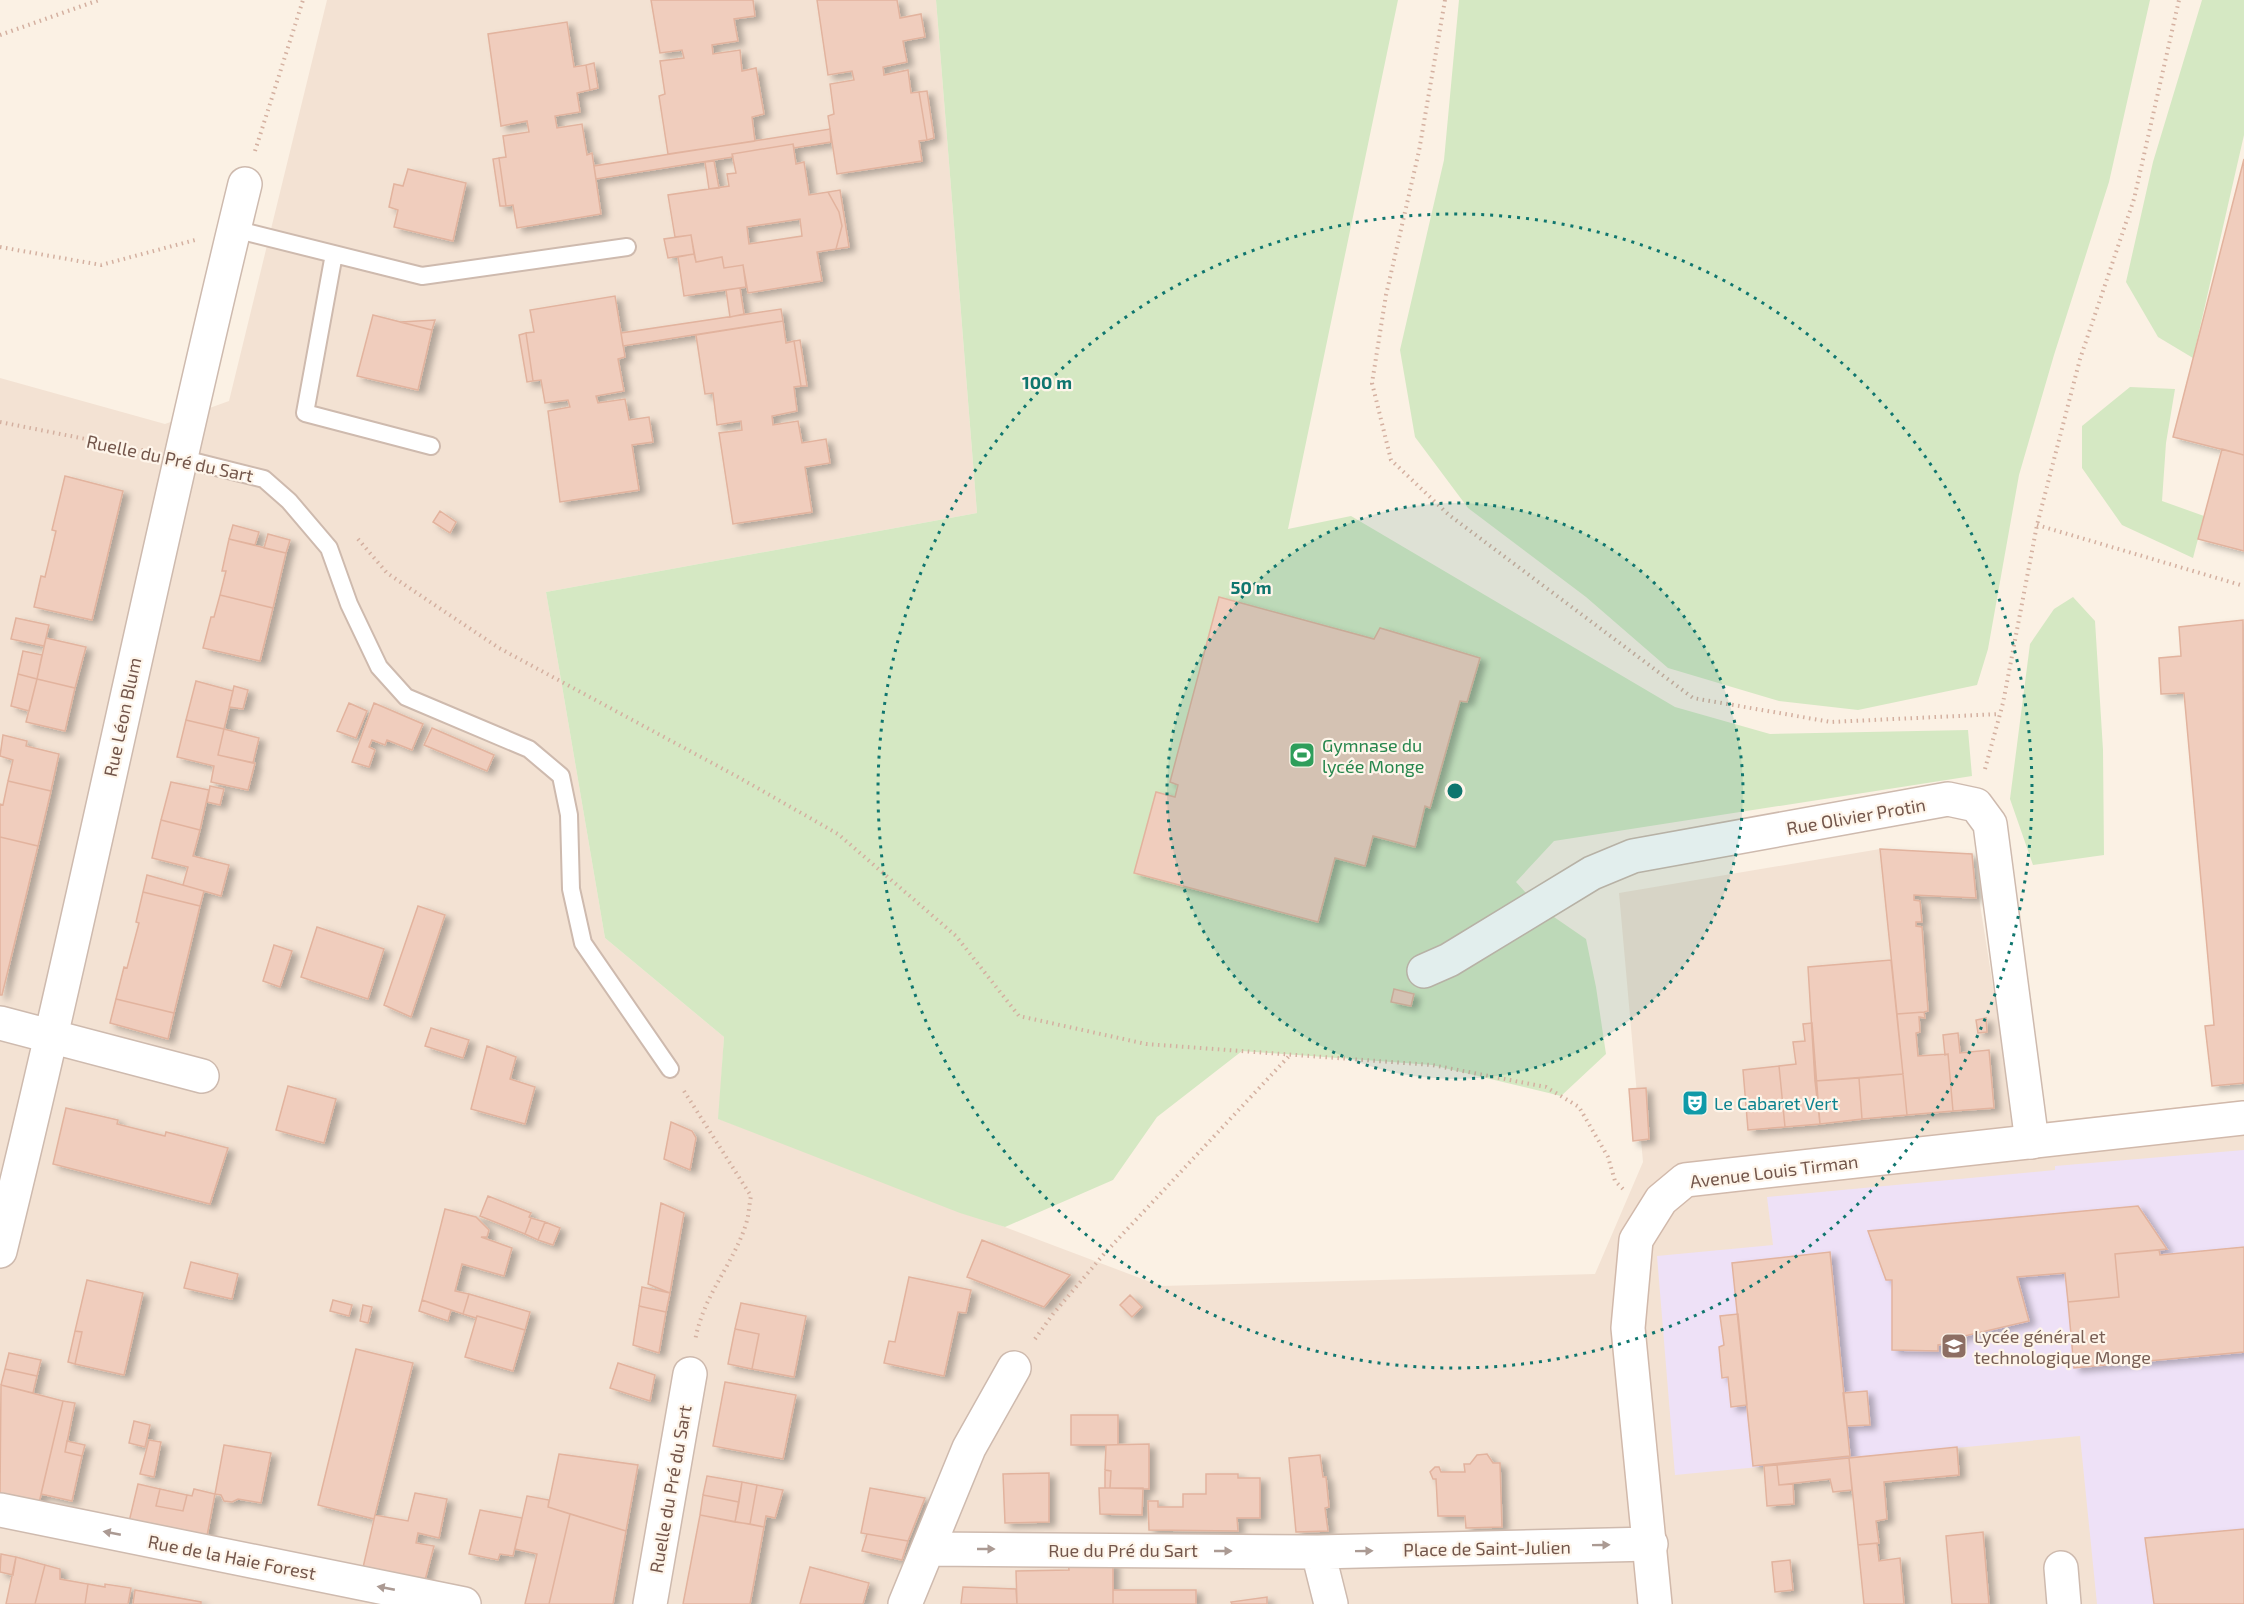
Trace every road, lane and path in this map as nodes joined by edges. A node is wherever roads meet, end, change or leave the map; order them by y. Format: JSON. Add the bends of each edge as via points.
{"nodes":[{"id":1,"x":99,"y":0,"type":"edge"},
{"id":2,"x":303,"y":0,"type":"edge"},
{"id":3,"x":1445,"y":0,"type":"edge"},
{"id":4,"x":2179,"y":0,"type":"edge"},
{"id":5,"x":0,"y":35,"type":"edge"},
{"id":6,"x":245,"y":184,"type":"joint"},
{"id":7,"x":234,"y":229,"type":"junction"},
{"id":8,"x":0,"y":247,"type":"edge"},
{"id":9,"x":627,"y":248,"type":"dead end"},
{"id":10,"x":334,"y":254,"type":"junction"},
{"id":11,"x":0,"y":422,"type":"edge"},
{"id":12,"x":431,"y":446,"type":"dead end"},
{"id":13,"x":180,"y":458,"type":"junction"},
{"id":14,"x":2037,"y":525,"type":"junction"},
{"id":15,"x":357,"y":539,"type":"dead end"},
{"id":16,"x":2244,"y":586,"type":"edge"},
{"id":17,"x":2000,"y":714,"type":"junction"},
{"id":18,"x":1976,"y":805,"type":"junction"},
{"id":19,"x":1424,"y":970,"type":"dead end"},
{"id":20,"x":0,"y":1023,"type":"edge"},
{"id":21,"x":52,"y":1035,"type":"junction"},
{"id":22,"x":1291,"y":1054,"type":"junction"},
{"id":23,"x":670,"y":1068,"type":"joint"},
{"id":24,"x":202,"y":1076,"type":"dead end"},
{"id":25,"x":2244,"y":1118,"type":"edge"},
{"id":26,"x":2032,"y":1142,"type":"junction"},
{"id":27,"x":1652,"y":1215,"type":"junction"},
{"id":28,"x":0,"y":1251,"type":"edge"},
{"id":29,"x":1014,"y":1368,"type":"joint"},
{"id":30,"x":690,"y":1374,"type":"joint"},
{"id":31,"x":0,"y":1510,"type":"edge"},
{"id":32,"x":1651,"y":1544,"type":"junction"},
{"id":33,"x":927,"y":1549,"type":"junction"},
{"id":34,"x":1318,"y":1552,"type":"junction"},
{"id":35,"x":2061,"y":1568,"type":"dead end"},
{"id":36,"x":464,"y":1604,"type":"edge"},
{"id":37,"x":650,"y":1604,"type":"edge"},
{"id":38,"x":905,"y":1604,"type":"edge"},
{"id":39,"x":1330,"y":1604,"type":"edge"},
{"id":40,"x":1655,"y":1604,"type":"edge"},
{"id":41,"x":2064,"y":1604,"type":"edge"}],
"edges":[{"from":1,"to":5,"type":"path"},
{"from":2,"to":6,"type":"path"},
{"from":3,"to":17,"type":"path","via":[[1372,384],[1391,460],[1449,515],[1693,698],[1831,722]]},
{"from":4,"to":14,"type":"path","via":[[2134,199],[2080,359]]},
{"from":6,"to":7,"type":"street","name":"Rue Léon Blum"},
{"from":7,"to":8,"type":"path","via":[[101,265]]},
{"from":7,"to":10,"type":"lane"},
{"from":7,"to":13,"type":"street","name":"Rue Léon Blum"},
{"from":9,"to":10,"type":"lane","via":[[422,276]]},
{"from":10,"to":12,"type":"lane","via":[[305,413]]},
{"from":11,"to":13,"type":"path","name":"Ruelle du Pré du Sart"},
{"from":13,"to":21,"type":"street","name":"Rue Léon Blum"},
{"from":13,"to":23,"type":"lane","name":"Ruelle du Pré du Sart","via":[[264,479],[289,501],[329,548],[349,604],[379,667],[406,697],[529,749],[561,776],[569,815],[571,889],[583,944]]},
{"from":14,"to":16,"type":"path"},
{"from":14,"to":17,"type":"path"},
{"from":15,"to":22,"type":"path","via":[[387,573],[499,648],[838,834],[956,936],[1019,1016],[1146,1044]]},
{"from":17,"to":18,"type":"path"},
{"from":18,"to":19,"type":"street","name":"Rue Olivier Protin","via":[[1948,799],[1633,856],[1592,873],[1449,960]]},
{"from":18,"to":26,"type":"street","via":[[1990,824]]},
{"from":20,"to":21,"type":"street"},
{"from":21,"to":24,"type":"street"},
{"from":21,"to":28,"type":"street","name":"Rue Léon Blum"},
{"from":22,"to":27,"type":"path","via":[[1432,1065],[1546,1087],[1579,1107],[1608,1157],[1615,1181]]},
{"from":22,"to":29,"type":"path","via":[[1104,1254]]},
{"from":23,"to":30,"type":"path","via":[[751,1196],[746,1224],[697,1329]]},
{"from":25,"to":26,"type":"street","name":"Avenue Louis Tirman"},
{"from":26,"to":27,"type":"street","name":"Avenue Louis Tirman","via":[[1685,1180],[1661,1200]]},
{"from":27,"to":32,"type":"street","name":"Avenue Louis Tirman","via":[[1636,1240],[1628,1328]]},
{"from":29,"to":33,"type":"street","via":[[969,1448]]},
{"from":30,"to":37,"type":"street","name":"Ruelle du Pré du Sart"},
{"from":36,"to":31,"type":"street","name":"Rue de la Haie Forest","one_way":true},
{"from":34,"to":32,"type":"street","name":"Place de Saint-Julien","one_way":true},
{"from":32,"to":40,"type":"street"},
{"from":33,"to":34,"type":"street","name":"Rue du Pré du Sart","one_way":true},
{"from":33,"to":38,"type":"street"},
{"from":34,"to":39,"type":"street"},
{"from":35,"to":41,"type":"street"}]}
